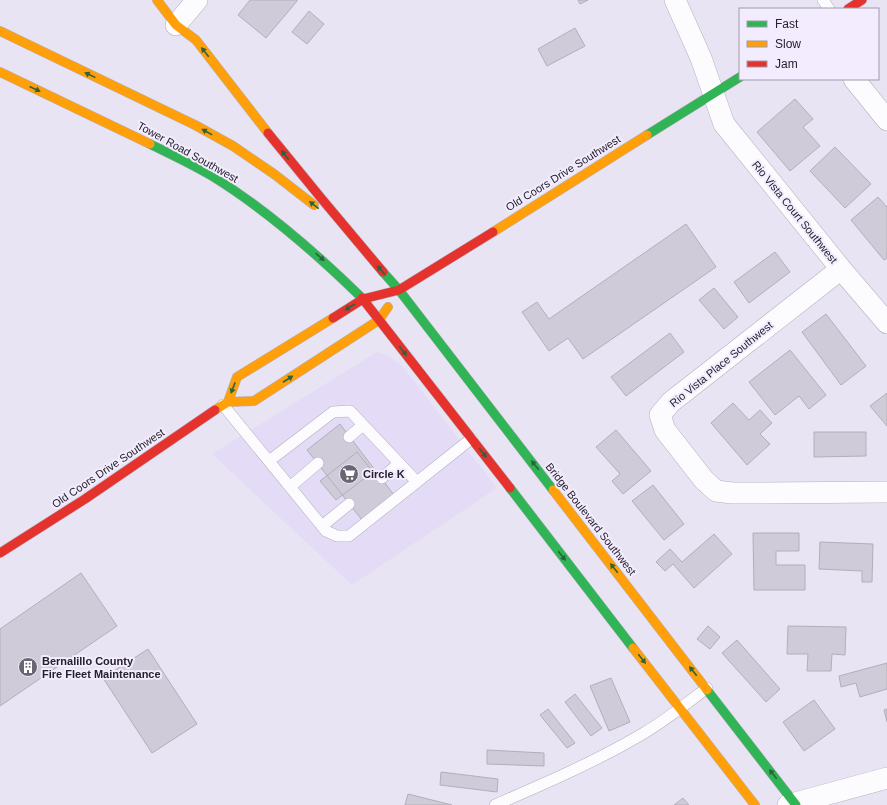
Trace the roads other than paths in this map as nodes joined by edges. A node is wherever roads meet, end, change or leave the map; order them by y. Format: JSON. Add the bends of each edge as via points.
{"nodes":[{"id":1,"x":157,"y":0,"type":"edge"},
{"id":2,"x":197,"y":0,"type":"edge"},
{"id":3,"x":675,"y":0,"type":"edge"},
{"id":4,"x":862,"y":0,"type":"edge"},
{"id":5,"x":850,"y":8,"type":"edge"},
{"id":6,"x":176,"y":25,"type":"junction"},
{"id":7,"x":0,"y":31,"type":"edge"},
{"id":8,"x":0,"y":72,"type":"edge"},
{"id":9,"x":739,"y":78,"type":"edge"},
{"id":10,"x":855,"y":80,"type":"edge"},
{"id":11,"x":713,"y":94,"type":"junction"},
{"id":12,"x":887,"y":120,"type":"edge"},
{"id":13,"x":363,"y":250,"type":"junction"},
{"id":14,"x":841,"y":269,"type":"junction"},
{"id":15,"x":399,"y":290,"type":"junction"},
{"id":16,"x":363,"y":299,"type":"junction"},
{"id":17,"x":379,"y":320,"type":"junction"},
{"id":18,"x":887,"y":323,"type":"edge"},
{"id":19,"x":226,"y":403,"type":"junction"},
{"id":20,"x":363,"y":425,"type":"junction"},
{"id":21,"x":349,"y":437,"type":"dead end"},
{"id":22,"x":471,"y":439,"type":"junction"},
{"id":23,"x":269,"y":461,"type":"junction"},
{"id":24,"x":318,"y":463,"type":"dead end"},
{"id":25,"x":399,"y":463,"type":"junction"},
{"id":26,"x":382,"y":478,"type":"dead end"},
{"id":27,"x":417,"y":482,"type":"junction"},
{"id":28,"x":290,"y":487,"type":"junction"},
{"id":29,"x":887,"y":492,"type":"edge"},
{"id":30,"x":349,"y":504,"type":"dead end"},
{"id":31,"x":322,"y":526,"type":"junction"},
{"id":32,"x":0,"y":553,"type":"edge"},
{"id":33,"x":706,"y":688,"type":"junction"},
{"id":34,"x":680,"y":709,"type":"junction"},
{"id":35,"x":887,"y":778,"type":"edge"},
{"id":36,"x":793,"y":804,"type":"edge"},
{"id":37,"x":495,"y":805,"type":"edge"},
{"id":38,"x":754,"y":805,"type":"edge"}],
"edges":[{"from":1,"to":6,"type":"main road"},
{"from":2,"to":6,"type":"street"},
{"from":3,"to":11,"type":"street","name":"Rio Vista Court Southwest"},
{"from":4,"to":5,"type":"main road"},
{"from":13,"to":6,"type":"main road","one_way":true,"via":[[298,172],[196,40]]},
{"from":13,"to":7,"type":"main road","one_way":true,"via":[[322,212],[233,146],[195,125]]},
{"from":8,"to":16,"type":"main road","name":"Tower Road Southwest","one_way":true,"via":[[209,175],[255,204],[314,251]]},
{"from":9,"to":11,"type":"main road","name":"Old Coors Drive Southwest"},
{"from":10,"to":12,"type":"street"},
{"from":11,"to":14,"type":"street","name":"Rio Vista Court Southwest","via":[[724,124]]},
{"from":11,"to":15,"type":"main road","name":"Old Coors Drive Southwest"},
{"from":15,"to":13,"type":"main road","name":"Bridge Boulevard Southwest","one_way":true},
{"from":14,"to":18,"type":"street","name":"Rio Vista Court Southwest"},
{"from":14,"to":29,"type":"street","name":"Rio Vista Place Southwest","via":[[671,402],[660,415],[665,430],[704,480],[716,491],[761,494]]},
{"from":15,"to":16,"type":"main road","name":"Old Coors Drive Southwest"},
{"from":15,"to":17,"type":"main road","name":"Old Coors Drive Southwest"},
{"from":33,"to":15,"type":"main road","name":"Bridge Boulevard Southwest","one_way":true},
{"from":16,"to":17,"type":"main road"},
{"from":16,"to":19,"type":"main road","name":"Old Coors Drive Southwest","one_way":true,"via":[[237,377]]},
{"from":19,"to":17,"type":"main road","name":"Old Coors Drive Southwest","one_way":true,"via":[[254,401]]},
{"from":17,"to":22,"type":"main road","one_way":true},
{"from":19,"to":23,"type":"lane"},
{"from":19,"to":32,"type":"main road","name":"Old Coors Drive Southwest","via":[[86,499]]},
{"from":20,"to":21,"type":"lane"},
{"from":20,"to":23,"type":"lane","via":[[350,411],[333,412]]},
{"from":20,"to":25,"type":"lane"},
{"from":22,"to":27,"type":"lane"},
{"from":22,"to":34,"type":"main road","one_way":true},
{"from":23,"to":28,"type":"lane"},
{"from":24,"to":28,"type":"lane"},
{"from":25,"to":26,"type":"lane"},
{"from":25,"to":27,"type":"lane"},
{"from":27,"to":31,"type":"lane","via":[[349,536],[337,536]]},
{"from":28,"to":31,"type":"lane"},
{"from":30,"to":31,"type":"lane"},
{"from":33,"to":34,"type":"lane"},
{"from":36,"to":33,"type":"main road","name":"Bridge Boulevard Southwest","one_way":true},
{"from":34,"to":37,"type":"lane","via":[[645,733],[579,767]]},
{"from":34,"to":38,"type":"main road"},
{"from":35,"to":36,"type":"street"}]}
